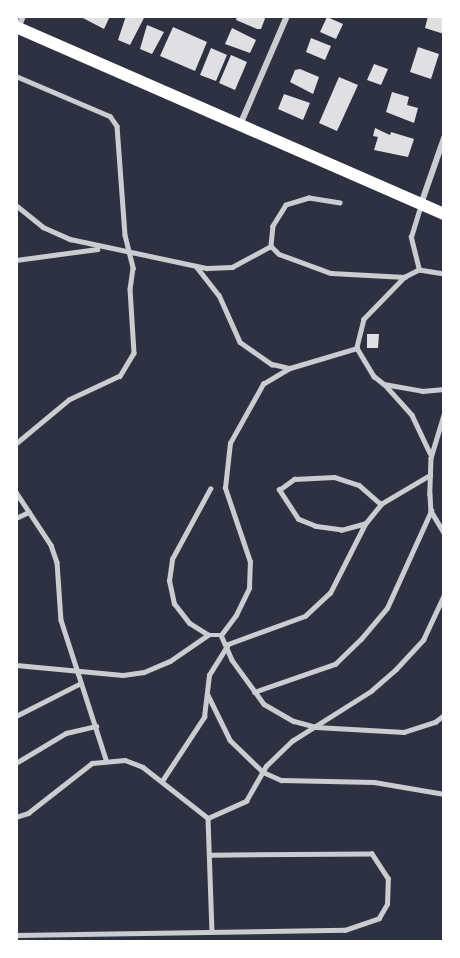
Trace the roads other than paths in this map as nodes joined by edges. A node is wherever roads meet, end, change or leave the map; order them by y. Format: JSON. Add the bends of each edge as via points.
{"nodes":[{"id":1,"x":287,"y":16,"type":"edge"},
{"id":2,"x":19,"y":24,"type":"edge"},
{"id":3,"x":16,"y":76,"type":"edge"},
{"id":4,"x":240,"y":125,"type":"junction"},
{"id":5,"x":444,"y":138,"type":"edge"},
{"id":6,"x":340,"y":203,"type":"dead end"},
{"id":7,"x":16,"y":205,"type":"edge"},
{"id":8,"x":421,"y":205,"type":"junction"},
{"id":9,"x":444,"y":214,"type":"edge"},
{"id":10,"x":271,"y":246,"type":"junction"},
{"id":11,"x":103,"y":249,"type":"junction"},
{"id":12,"x":131,"y":252,"type":"junction"},
{"id":13,"x":16,"y":260,"type":"edge"},
{"id":14,"x":196,"y":266,"type":"junction"},
{"id":15,"x":419,"y":270,"type":"junction"},
{"id":16,"x":444,"y":274,"type":"edge"},
{"id":17,"x":405,"y":277,"type":"junction"},
{"id":18,"x":357,"y":348,"type":"junction"},
{"id":19,"x":290,"y":368,"type":"junction"},
{"id":20,"x":384,"y":384,"type":"junction"},
{"id":21,"x":444,"y":389,"type":"edge"},
{"id":22,"x":444,"y":415,"type":"edge"},
{"id":23,"x":16,"y":444,"type":"edge"},
{"id":24,"x":431,"y":458,"type":"junction"},
{"id":25,"x":430,"y":476,"type":"junction"},
{"id":26,"x":210,"y":489,"type":"dead end"},
{"id":27,"x":16,"y":492,"type":"edge"},
{"id":28,"x":381,"y":504,"type":"junction"},
{"id":29,"x":432,"y":511,"type":"junction"},
{"id":30,"x":29,"y":512,"type":"junction"},
{"id":31,"x":16,"y":518,"type":"edge"},
{"id":32,"x":365,"y":524,"type":"junction"},
{"id":33,"x":444,"y":533,"type":"edge"},
{"id":34,"x":444,"y":595,"type":"edge"},
{"id":35,"x":221,"y":634,"type":"junction"},
{"id":36,"x":208,"y":635,"type":"junction"},
{"id":37,"x":228,"y":644,"type":"junction"},
{"id":38,"x":16,"y":665,"type":"edge"},
{"id":39,"x":75,"y":669,"type":"junction"},
{"id":40,"x":80,"y":684,"type":"junction"},
{"id":41,"x":254,"y":692,"type":"junction"},
{"id":42,"x":207,"y":695,"type":"junction"},
{"id":43,"x":444,"y":715,"type":"edge"},
{"id":44,"x":16,"y":716,"type":"edge"},
{"id":45,"x":96,"y":726,"type":"junction"},
{"id":46,"x":316,"y":727,"type":"junction"},
{"id":47,"x":106,"y":759,"type":"junction"},
{"id":48,"x":16,"y":763,"type":"edge"},
{"id":49,"x":263,"y":772,"type":"junction"},
{"id":50,"x":162,"y":781,"type":"junction"},
{"id":51,"x":444,"y":794,"type":"edge"},
{"id":52,"x":16,"y":817,"type":"edge"},
{"id":53,"x":208,"y":818,"type":"junction"},
{"id":54,"x":211,"y":855,"type":"junction"},
{"id":55,"x":212,"y":931,"type":"junction"},
{"id":56,"x":16,"y":935,"type":"edge"}],
"edges":[{"from":1,"to":4,"type":"street"},
{"from":2,"to":4,"type":"main road"},
{"from":3,"to":12,"type":"lane","via":[[110,116],[117,126],[125,235]]},
{"from":4,"to":8,"type":"main road"},
{"from":5,"to":8,"type":"street"},
{"from":6,"to":10,"type":"lane","via":[[309,198],[286,205],[273,226]]},
{"from":7,"to":11,"type":"lane","via":[[43,227]]},
{"from":8,"to":9,"type":"main road"},
{"from":8,"to":15,"type":"lane","via":[[411,237]]},
{"from":10,"to":14,"type":"lane","via":[[232,267]]},
{"from":10,"to":17,"type":"lane","via":[[279,254],[331,273]]},
{"from":11,"to":12,"type":"lane"},
{"from":11,"to":13,"type":"lane","via":[[71,250]]},
{"from":12,"to":14,"type":"lane"},
{"from":12,"to":23,"type":"lane","via":[[134,353],[127,369],[69,400]]},
{"from":14,"to":19,"type":"lane","via":[[219,295],[240,342],[272,364]]},
{"from":15,"to":16,"type":"lane"},
{"from":15,"to":17,"type":"lane"},
{"from":17,"to":18,"type":"lane","via":[[364,319]]},
{"from":18,"to":19,"type":"lane"},
{"from":18,"to":20,"type":"lane","via":[[374,376]]},
{"from":19,"to":35,"type":"lane","via":[[263,384],[230,442],[225,488],[250,562],[249,588]]},
{"from":20,"to":21,"type":"lane","via":[[422,391]]},
{"from":20,"to":24,"type":"lane","via":[[412,415],[427,439]]},
{"from":22,"to":24,"type":"lane"},
{"from":24,"to":25,"type":"lane"},
{"from":25,"to":28,"type":"lane"},
{"from":25,"to":29,"type":"lane"},
{"from":26,"to":36,"type":"lane","via":[[172,559],[169,581],[174,604],[189,623]]},
{"from":27,"to":30,"type":"lane"},
{"from":28,"to":32,"type":"lane"},
{"from":28,"to":32,"type":"lane","via":[[359,485],[333,477],[294,478],[279,490],[298,519],[315,526],[342,530]]},
{"from":29,"to":33,"type":"lane"},
{"from":29,"to":41,"type":"lane","via":[[387,608],[362,639],[335,664]]},
{"from":30,"to":31,"type":"lane"},
{"from":30,"to":39,"type":"lane","via":[[51,545],[57,562],[61,620]]},
{"from":32,"to":37,"type":"lane","via":[[330,593],[305,616]]},
{"from":34,"to":46,"type":"lane","via":[[423,640],[396,669]]},
{"from":35,"to":36,"type":"lane"},
{"from":35,"to":37,"type":"lane"},
{"from":36,"to":39,"type":"lane","via":[[170,661],[144,672],[123,675]]},
{"from":37,"to":41,"type":"lane","via":[[232,660]]},
{"from":37,"to":42,"type":"lane","via":[[208,675]]},
{"from":38,"to":39,"type":"lane"},
{"from":39,"to":40,"type":"lane"},
{"from":40,"to":44,"type":"lane"},
{"from":40,"to":45,"type":"lane"},
{"from":41,"to":46,"type":"lane","via":[[264,704],[284,716]]},
{"from":42,"to":49,"type":"lane","via":[[230,740]]},
{"from":42,"to":50,"type":"lane","via":[[204,717]]},
{"from":43,"to":46,"type":"lane","via":[[404,732]]},
{"from":45,"to":47,"type":"lane"},
{"from":45,"to":48,"type":"lane","via":[[66,733]]},
{"from":46,"to":49,"type":"lane","via":[[292,741]]},
{"from":47,"to":50,"type":"lane","via":[[143,767]]},
{"from":47,"to":52,"type":"lane","via":[[92,763],[28,813]]},
{"from":49,"to":51,"type":"lane","via":[[281,780],[374,782]]},
{"from":49,"to":53,"type":"lane","via":[[246,801]]},
{"from":50,"to":53,"type":"lane","via":[[185,804]]},
{"from":53,"to":54,"type":"lane"},
{"from":54,"to":55,"type":"lane"},
{"from":54,"to":55,"type":"lane","via":[[355,851],[372,854],[388,879],[387,904],[379,918],[364,925],[315,932]]},
{"from":55,"to":56,"type":"lane"}]}
